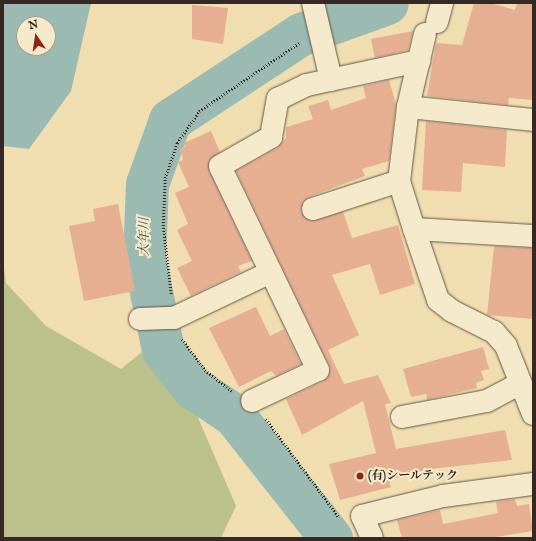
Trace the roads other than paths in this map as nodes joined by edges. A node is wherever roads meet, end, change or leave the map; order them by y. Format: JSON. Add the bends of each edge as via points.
{"nodes":[{"id":1,"x":314,"y":4,"type":"edge"},
{"id":2,"x":435,"y":20,"type":"edge"},
{"id":3,"x":419,"y":61,"type":"junction"},
{"id":4,"x":331,"y":80,"type":"junction"},
{"id":5,"x":408,"y":107,"type":"junction"},
{"id":6,"x":533,"y":120,"type":"edge"},
{"id":7,"x":400,"y":181,"type":"junction"},
{"id":8,"x":313,"y":209,"type":"dead end"},
{"id":9,"x":414,"y":229,"type":"junction"},
{"id":10,"x":533,"y":236,"type":"edge"},
{"id":11,"x":271,"y":272,"type":"junction"},
{"id":12,"x":140,"y":318,"type":"dead end"},
{"id":13,"x":519,"y":384,"type":"junction"},
{"id":14,"x":252,"y":401,"type":"road end"},
{"id":15,"x":533,"y":414,"type":"edge"},
{"id":16,"x":402,"y":417,"type":"dead end"},
{"id":17,"x":533,"y":484,"type":"edge"},
{"id":18,"x":372,"y":538,"type":"edge"}],
"edges":[{"from":1,"to":4,"type":"street"},
{"from":2,"to":3,"type":"street"},
{"from":3,"to":4,"type":"street"},
{"from":3,"to":5,"type":"street"},
{"from":4,"to":11,"type":"street","via":[[307,85],[278,100],[271,137],[220,166]]},
{"from":5,"to":6,"type":"street"},
{"from":5,"to":7,"type":"street"},
{"from":7,"to":8,"type":"street"},
{"from":7,"to":9,"type":"street"},
{"from":9,"to":10,"type":"street"},
{"from":9,"to":13,"type":"street","via":[[438,300],[452,311],[494,332],[506,346]]},
{"from":11,"to":12,"type":"street","via":[[174,318]]},
{"from":11,"to":14,"type":"street","via":[[318,370]]},
{"from":13,"to":15,"type":"street"},
{"from":13,"to":16,"type":"street","via":[[487,402]]},
{"from":17,"to":18,"type":"street","via":[[443,496],[362,516]]}]}
